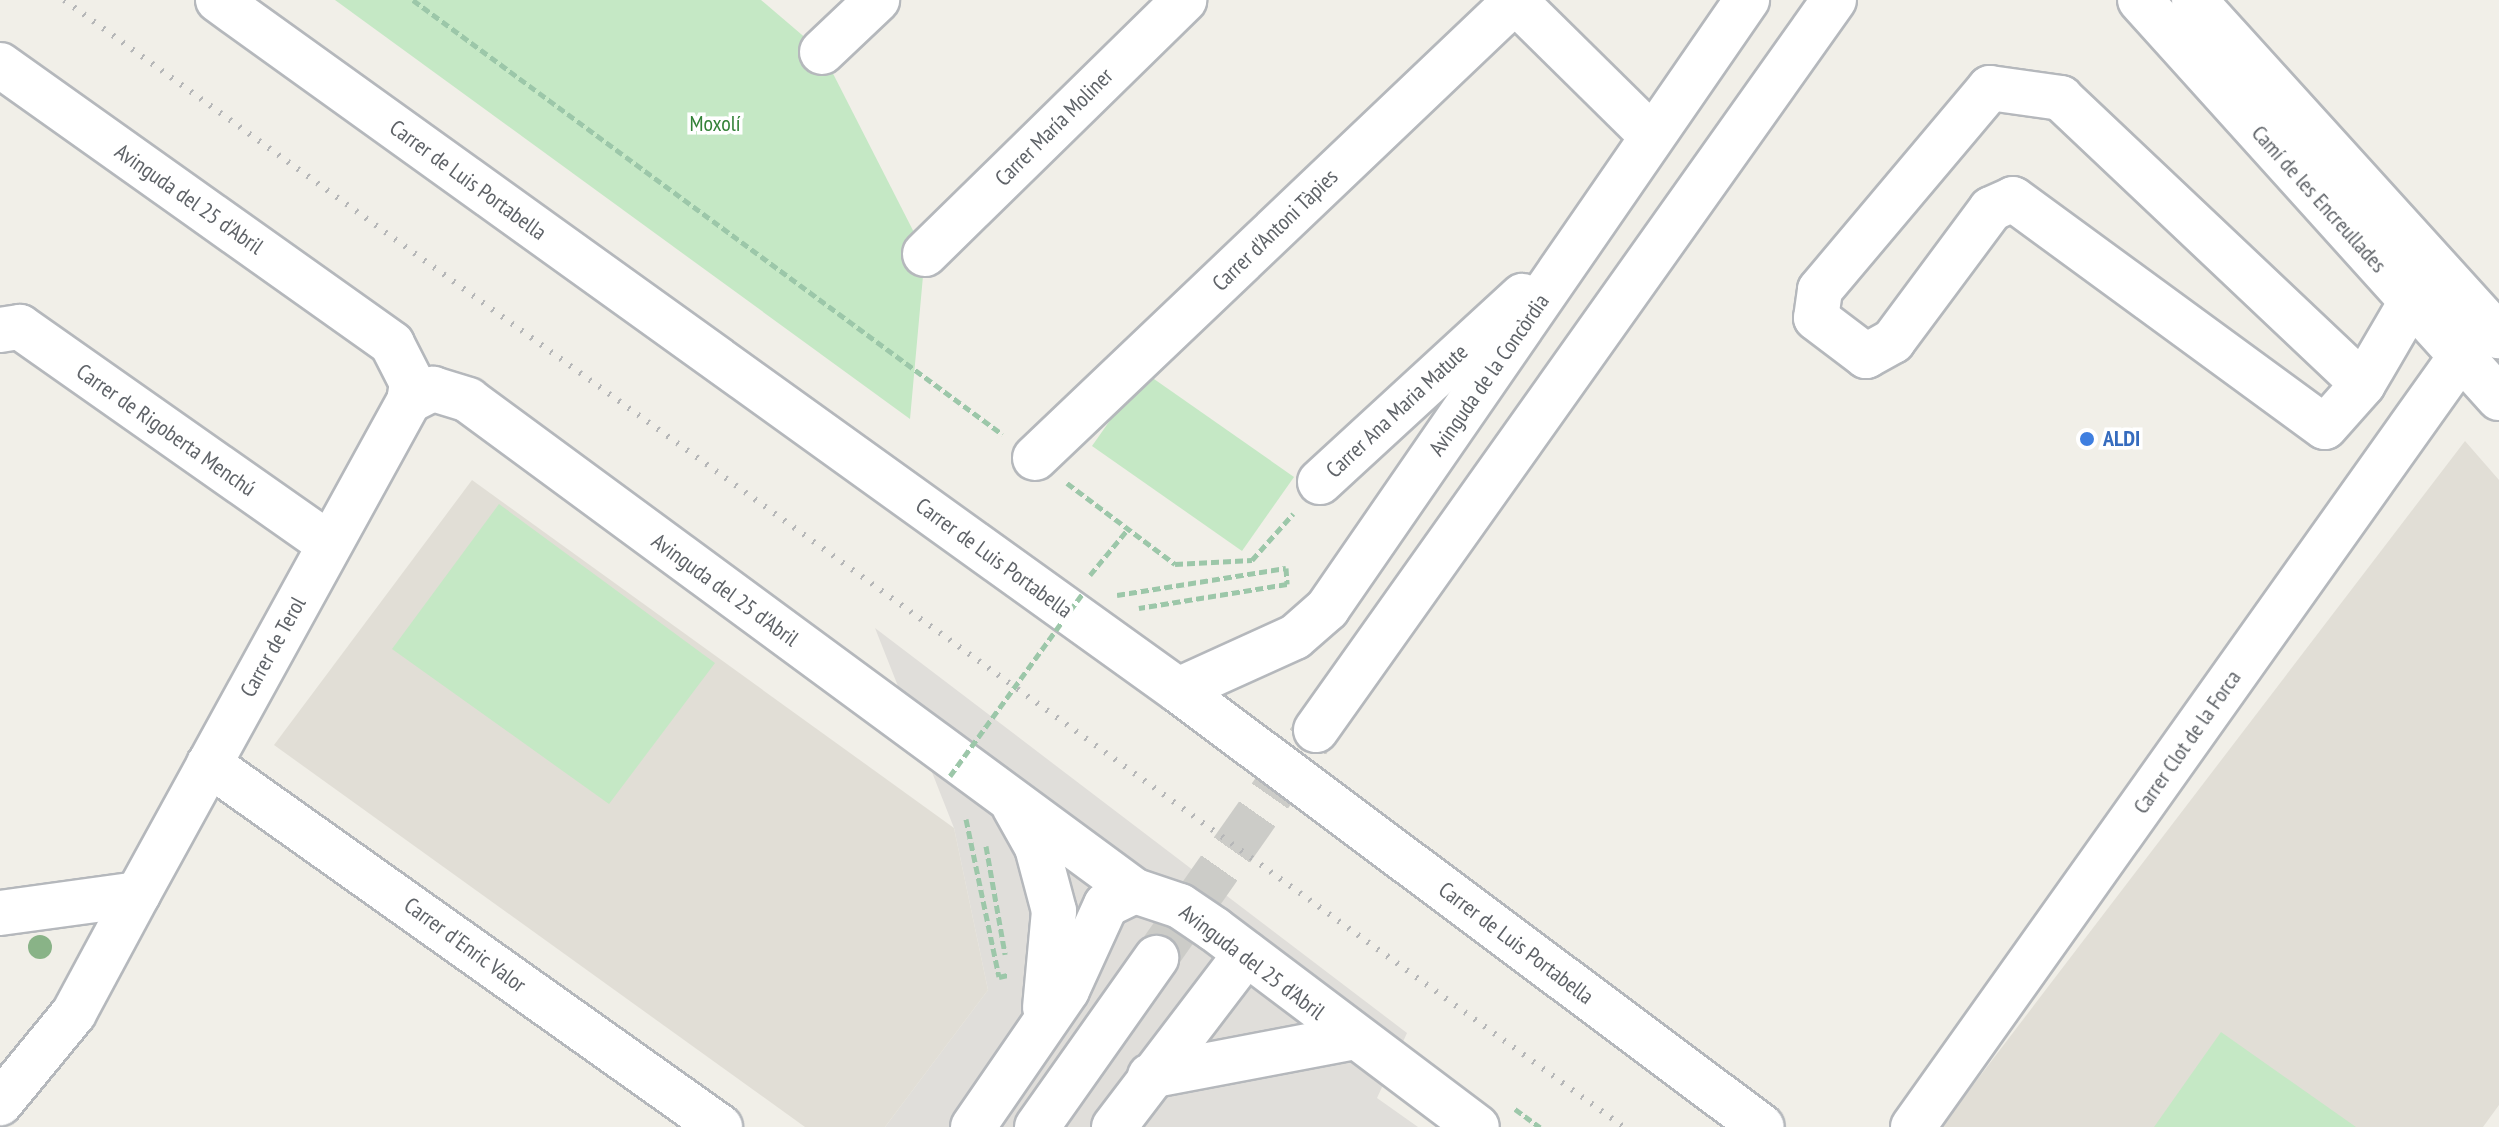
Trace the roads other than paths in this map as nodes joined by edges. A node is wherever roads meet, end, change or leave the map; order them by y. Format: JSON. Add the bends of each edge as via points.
{"nodes":[{"id":1,"x":218,"y":0,"type":"edge"},
{"id":2,"x":877,"y":0,"type":"edge"},
{"id":3,"x":1184,"y":0,"type":"edge"},
{"id":4,"x":1514,"y":0,"type":"edge"},
{"id":5,"x":1747,"y":0,"type":"edge"},
{"id":6,"x":1834,"y":0,"type":"edge"},
{"id":7,"x":2140,"y":0,"type":"edge"},
{"id":8,"x":2194,"y":0,"type":"edge"},
{"id":9,"x":822,"y":52,"type":"dead end"},
{"id":10,"x":0,"y":65,"type":"edge"},
{"id":11,"x":1651,"y":135,"type":"junction"},
{"id":12,"x":1580,"y":243,"type":"junction"},
{"id":13,"x":925,"y":254,"type":"dead end"},
{"id":14,"x":2411,"y":302,"type":"junction"},
{"id":15,"x":0,"y":330,"type":"edge"},
{"id":16,"x":2499,"y":336,"type":"edge"},
{"id":17,"x":2461,"y":356,"type":"junction"},
{"id":18,"x":2363,"y":384,"type":"junction"},
{"id":19,"x":2499,"y":398,"type":"edge"},
{"id":20,"x":409,"y":401,"type":"junction"},
{"id":21,"x":1035,"y":458,"type":"road end"},
{"id":22,"x":1320,"y":482,"type":"road end"},
{"id":23,"x":329,"y":544,"type":"junction"},
{"id":24,"x":1178,"y":690,"type":"junction"},
{"id":25,"x":1316,"y":730,"type":"tunnel mouth"},
{"id":26,"x":209,"y":764,"type":"junction"},
{"id":27,"x":1005,"y":790,"type":"junction"},
{"id":28,"x":1135,"y":891,"type":"junction"},
{"id":29,"x":138,"y":894,"type":"junction"},
{"id":30,"x":0,"y":913,"type":"edge"},
{"id":31,"x":1246,"y":954,"type":"junction"},
{"id":32,"x":1156,"y":958,"type":"tunnel mouth"},
{"id":33,"x":1042,"y":1028,"type":"junction"},
{"id":34,"x":1350,"y":1038,"type":"junction"},
{"id":35,"x":1150,"y":1076,"type":"junction"},
{"id":36,"x":0,"y":1103,"type":"edge"},
{"id":37,"x":720,"y":1127,"type":"edge"},
{"id":38,"x":973,"y":1127,"type":"edge"},
{"id":39,"x":1037,"y":1127,"type":"edge"},
{"id":40,"x":1114,"y":1127,"type":"edge"},
{"id":41,"x":1477,"y":1127,"type":"edge"},
{"id":42,"x":1762,"y":1127,"type":"edge"},
{"id":43,"x":1913,"y":1127,"type":"edge"}],
"edges":[{"from":1,"to":24,"type":"street","name":"Carrer de Luis Portabella"},
{"from":2,"to":9,"type":"street"},
{"from":3,"to":13,"type":"street","name":"Carrer María Moliner"},
{"from":4,"to":11,"type":"street"},
{"from":4,"to":21,"type":"street","name":"Carrer d'Antoni Tàpies"},
{"from":5,"to":11,"type":"street","name":"Avinguda de la Concòrdia"},
{"from":6,"to":25,"type":"street"},
{"from":7,"to":14,"type":"street","name":"Camí de les Encreullades"},
{"from":8,"to":16,"type":"street","name":"Camí de les Encreullades"},
{"from":10,"to":20,"type":"street","name":"Avinguda del 25 d'Abril","via":[[398,349],[410,371]]},
{"from":11,"to":12,"type":"street","name":"Avinguda de la Concòrdia"},
{"from":12,"to":22,"type":"street","name":"Carrer Ana Maria Matute"},
{"from":12,"to":24,"type":"street","name":"Avinguda de la Concòrdia","via":[[1327,609],[1295,637]]},
{"from":14,"to":17,"type":"street","name":"Camí de les Encreullades"},
{"from":14,"to":18,"type":"street"},
{"from":15,"to":23,"type":"street","name":"Carrer de Rigoberta Menchú","via":[[20,327]]},
{"from":17,"to":19,"type":"street","name":"Camí de les Encreullades"},
{"from":17,"to":43,"type":"street","name":"Carrer Clot de la Forca"},
{"from":18,"to":18,"type":"street","via":[[2325,427],[2013,199],[1991,209],[1893,341],[1866,356],[1816,318],[1820,290],[1990,88],[2061,98]]},
{"from":20,"to":23,"type":"street","name":"Carrer de Terol"},
{"from":20,"to":27,"type":"street","name":"Avinguda del 25 d'Abril","via":[[433,389],[468,400]]},
{"from":23,"to":26,"type":"street","name":"Carrer de Terol"},
{"from":24,"to":42,"type":"street","name":"Carrer de Luis Portabella"},
{"from":26,"to":29,"type":"street","name":"Carrer de Terol"},
{"from":26,"to":37,"type":"street","name":"Carrer d'Enric Valor"},
{"from":27,"to":28,"type":"street","name":"Avinguda del 25 d'Abril"},
{"from":27,"to":33,"type":"street","via":[[1037,847],[1054,911]]},
{"from":28,"to":31,"type":"street","name":"Avinguda del 25 d'Abril","via":[[1180,906]]},
{"from":28,"to":33,"type":"street","via":[[1106,905],[1078,972]]},
{"from":29,"to":30,"type":"street"},
{"from":29,"to":36,"type":"street","name":"Carrer de Terol","via":[[74,1013]]},
{"from":31,"to":34,"type":"street","name":"Avinguda del 25 d'Abril"},
{"from":31,"to":35,"type":"street"},
{"from":32,"to":39,"type":"street"},
{"from":33,"to":38,"type":"street"},
{"from":34,"to":35,"type":"street"},
{"from":34,"to":41,"type":"street","name":"Avinguda del 25 d'Abril"},
{"from":35,"to":40,"type":"street"}]}
